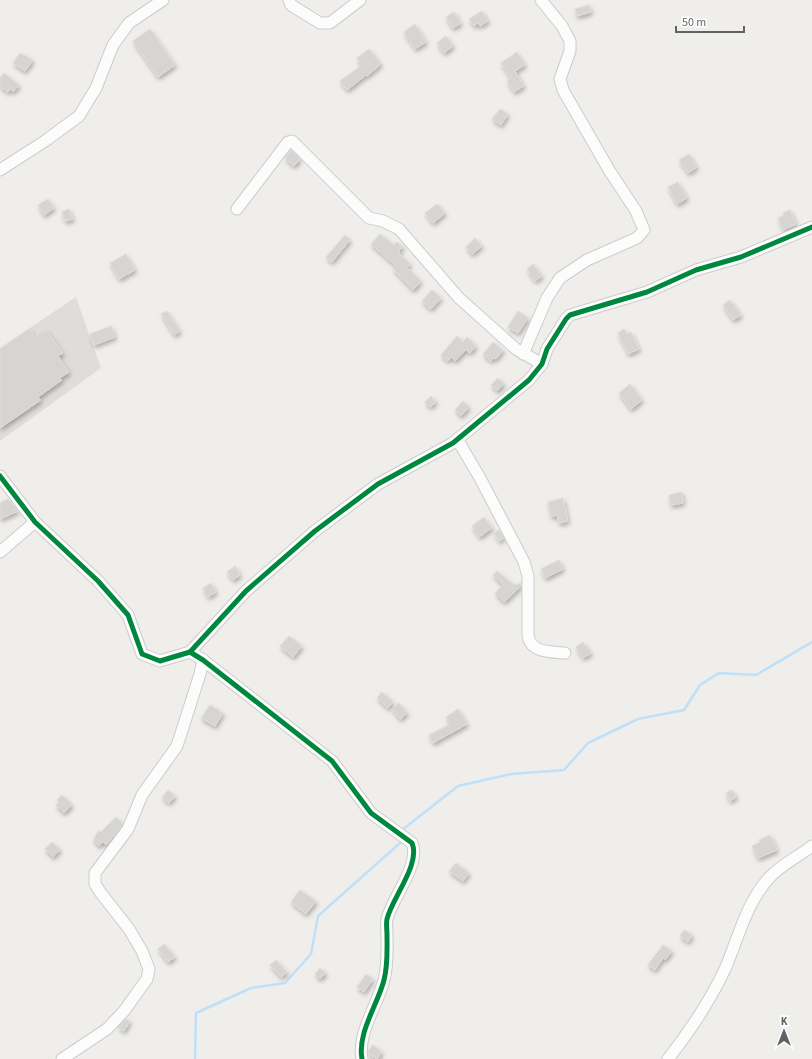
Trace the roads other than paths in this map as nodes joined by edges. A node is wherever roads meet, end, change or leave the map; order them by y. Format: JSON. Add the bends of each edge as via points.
{"nodes":[{"id":1,"x":163,"y":0,"type":"edge"},
{"id":2,"x":289,"y":0,"type":"edge"},
{"id":3,"x":360,"y":0,"type":"edge"},
{"id":4,"x":541,"y":0,"type":"edge"},
{"id":5,"x":0,"y":170,"type":"edge"},
{"id":6,"x":237,"y":209,"type":"dead end"},
{"id":7,"x":812,"y":227,"type":"edge"},
{"id":8,"x":523,"y":354,"type":"junction"},
{"id":9,"x":542,"y":364,"type":"junction"},
{"id":10,"x":457,"y":439,"type":"junction"},
{"id":11,"x":0,"y":476,"type":"edge"},
{"id":12,"x":35,"y":522,"type":"junction"},
{"id":13,"x":0,"y":552,"type":"edge"},
{"id":14,"x":190,"y":652,"type":"junction"},
{"id":15,"x":565,"y":653,"type":"dead end"},
{"id":16,"x":203,"y":660,"type":"junction"},
{"id":17,"x":812,"y":846,"type":"edge"},
{"id":18,"x":62,"y":1059,"type":"edge"},
{"id":19,"x":362,"y":1059,"type":"edge"},
{"id":20,"x":668,"y":1059,"type":"edge"}],
"edges":[{"from":1,"to":5,"type":"street","via":[[129,24],[113,45],[96,88],[79,116]]},
{"from":2,"to":3,"type":"street","via":[[291,5],[320,24],[330,23]]},
{"from":4,"to":8,"type":"street","via":[[570,40],[570,51],[560,79],[563,90],[609,170],[636,210],[644,230],[637,238],[587,260],[560,278],[547,298]]},
{"from":6,"to":8,"type":"street","via":[[288,142],[292,141],[369,218],[383,221],[399,229],[460,298]]},
{"from":7,"to":9,"type":"street","via":[[741,257],[696,270],[647,292],[570,315],[547,348]]},
{"from":8,"to":9,"type":"street"},
{"from":9,"to":10,"type":"street","via":[[529,380]]},
{"from":10,"to":14,"type":"street","via":[[378,484],[315,531],[246,591]]},
{"from":10,"to":15,"type":"street","via":[[524,562],[528,576],[529,641],[534,647],[544,651]]},
{"from":11,"to":12,"type":"street"},
{"from":12,"to":13,"type":"street"},
{"from":12,"to":14,"type":"street","via":[[98,581],[128,615],[142,654],[160,661]]},
{"from":14,"to":16,"type":"street"},
{"from":16,"to":18,"type":"street","via":[[177,746],[142,795],[128,829],[95,873],[95,884],[142,951],[149,969],[147,979],[124,1011],[107,1029]]},
{"from":16,"to":19,"type":"street","via":[[332,761],[371,813],[414,847],[413,861],[387,919],[387,967],[384,983],[361,1048]]},
{"from":17,"to":20,"type":"street","via":[[777,870],[761,888],[724,971],[689,1031]]}]}
